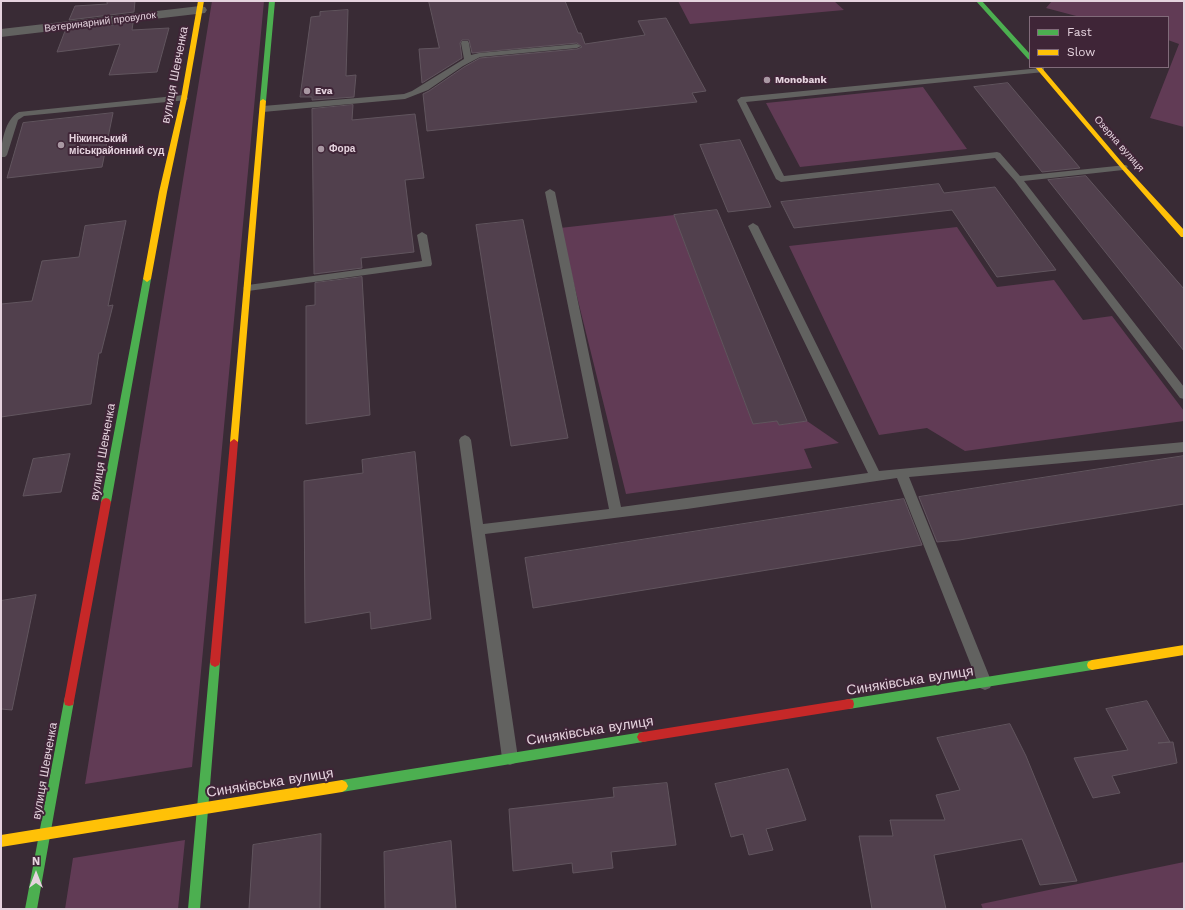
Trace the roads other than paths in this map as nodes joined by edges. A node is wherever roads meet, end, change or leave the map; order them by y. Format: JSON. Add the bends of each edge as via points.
{"nodes":[{"id":1,"x":272,"y":1,"type":"edge"},
{"id":2,"x":979,"y":1,"type":"edge"},
{"id":3,"x":200,"y":6,"type":"edge"},
{"id":4,"x":1,"y":33,"type":"edge"},
{"id":5,"x":465,"y":43,"type":"dead end"},
{"id":6,"x":577,"y":46,"type":"dead end"},
{"id":7,"x":1029,"y":57,"type":"edge"},
{"id":8,"x":468,"y":59,"type":"junction"},
{"id":9,"x":1040,"y":68,"type":"edge"},
{"id":10,"x":184,"y":98,"type":"junction"},
{"id":11,"x":263,"y":109,"type":"junction"},
{"id":12,"x":2,"y":155,"type":"dead end"},
{"id":13,"x":1123,"y":167,"type":"junction"},
{"id":14,"x":1018,"y":179,"type":"junction"},
{"id":15,"x":550,"y":192,"type":"dead end"},
{"id":16,"x":753,"y":226,"type":"dead end"},
{"id":17,"x":422,"y":235,"type":"dead end"},
{"id":18,"x":1184,"y":235,"type":"edge"},
{"id":19,"x":248,"y":288,"type":"junction"},
{"id":20,"x":1184,"y":395,"type":"edge"},
{"id":21,"x":464,"y":440,"type":"dead end"},
{"id":22,"x":1184,"y":447,"type":"edge"},
{"id":23,"x":901,"y":473,"type":"junction"},
{"id":24,"x":876,"y":477,"type":"junction"},
{"id":25,"x":616,"y":513,"type":"junction"},
{"id":26,"x":478,"y":530,"type":"junction"},
{"id":27,"x":1184,"y":650,"type":"edge"},
{"id":28,"x":985,"y":683,"type":"junction"},
{"id":29,"x":510,"y":758,"type":"junction"},
{"id":30,"x":203,"y":807,"type":"junction"},
{"id":31,"x":46,"y":833,"type":"junction"},
{"id":32,"x":1,"y":841,"type":"edge"},
{"id":33,"x":31,"y":909,"type":"edge"},
{"id":34,"x":194,"y":909,"type":"edge"}],
"edges":[{"from":1,"to":11,"type":"main road"},
{"from":2,"to":7,"type":"main road"},
{"from":3,"to":4,"type":"street","name":"Ветеринарний провулок"},
{"from":3,"to":10,"type":"main road","name":"вулиця Шевченка"},
{"from":5,"to":8,"type":"lane"},
{"from":6,"to":8,"type":"lane"},
{"from":8,"to":11,"type":"lane","via":[[417,93]]},
{"from":9,"to":13,"type":"main road","name":"Озерна вулиця"},
{"from":9,"to":14,"type":"lane","via":[[741,100],[781,179],[997,155]]},
{"from":10,"to":12,"type":"lane","via":[[22,114],[14,120]]},
{"from":10,"to":31,"type":"main road","name":"вулиця Шевченка","via":[[161,200]]},
{"from":11,"to":19,"type":"main road"},
{"from":13,"to":14,"type":"lane"},
{"from":13,"to":18,"type":"main road","name":"Озерна вулиця"},
{"from":14,"to":20,"type":"lane"},
{"from":15,"to":25,"type":"lane"},
{"from":16,"to":24,"type":"lane"},
{"from":17,"to":19,"type":"lane","via":[[427,264]]},
{"from":19,"to":30,"type":"main road"},
{"from":21,"to":26,"type":"lane"},
{"from":22,"to":23,"type":"lane"},
{"from":23,"to":24,"type":"lane"},
{"from":23,"to":28,"type":"lane"},
{"from":24,"to":25,"type":"lane"},
{"from":25,"to":26,"type":"lane"},
{"from":26,"to":29,"type":"lane"},
{"from":27,"to":28,"type":"main road","name":"Синяківська вулиця"},
{"from":28,"to":29,"type":"main road","name":"Синяківська вулиця"},
{"from":29,"to":30,"type":"main road","name":"Синяківська вулиця"},
{"from":30,"to":31,"type":"main road","name":"Синяківська вулиця"},
{"from":30,"to":34,"type":"main road"},
{"from":31,"to":32,"type":"main road","name":"Синяківська вулиця"},
{"from":31,"to":33,"type":"main road","name":"вулиця Шевченка"}]}
